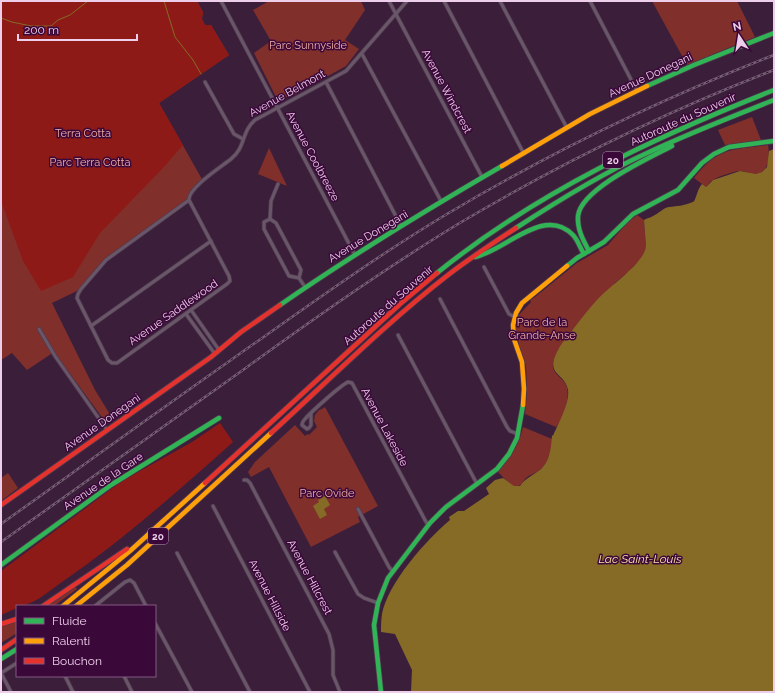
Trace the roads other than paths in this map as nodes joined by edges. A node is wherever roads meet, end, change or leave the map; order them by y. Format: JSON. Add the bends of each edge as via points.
{"nodes":[{"id":1,"x":221,"y":1,"type":"edge"},
{"id":2,"x":389,"y":1,"type":"edge"},
{"id":3,"x":407,"y":1,"type":"edge"},
{"id":4,"x":444,"y":1,"type":"edge"},
{"id":5,"x":500,"y":1,"type":"edge"},
{"id":6,"x":590,"y":1,"type":"edge"},
{"id":7,"x":396,"y":13,"type":"junction"},
{"id":8,"x":774,"y":33,"type":"edge"},
{"id":9,"x":362,"y":54,"type":"junction"},
{"id":10,"x":205,"y":82,"type":"dead end"},
{"id":11,"x":326,"y":82,"type":"junction"},
{"id":12,"x":774,"y":90,"type":"edge"},
{"id":13,"x":637,"y":91,"type":"junction"},
{"id":14,"x":774,"y":100,"type":"edge"},
{"id":15,"x":277,"y":108,"type":"junction"},
{"id":16,"x":710,"y":125,"type":"junction"},
{"id":17,"x":567,"y":128,"type":"junction"},
{"id":18,"x":243,"y":139,"type":"junction"},
{"id":19,"x":774,"y":141,"type":"edge"},
{"id":20,"x":524,"y":154,"type":"junction"},
{"id":21,"x":482,"y":177,"type":"junction"},
{"id":22,"x":278,"y":184,"type":"dead end"},
{"id":23,"x":189,"y":200,"type":"junction"},
{"id":24,"x":441,"y":201,"type":"junction"},
{"id":25,"x":270,"y":219,"type":"junction"},
{"id":26,"x":401,"y":226,"type":"junction"},
{"id":27,"x":211,"y":241,"type":"junction"},
{"id":28,"x":589,"y":251,"type":"junction"},
{"id":29,"x":584,"y":254,"type":"junction"},
{"id":30,"x":354,"y":255,"type":"junction"},
{"id":31,"x":469,"y":259,"type":"junction"},
{"id":32,"x":484,"y":267,"type":"dead end"},
{"id":33,"x":299,"y":278,"type":"junction"},
{"id":34,"x":305,"y":287,"type":"junction"},
{"id":35,"x":77,"y":298,"type":"joint"},
{"id":36,"x":440,"y":299,"type":"dead end"},
{"id":37,"x":191,"y":310,"type":"junction"},
{"id":38,"x":186,"y":314,"type":"junction"},
{"id":39,"x":515,"y":317,"type":"junction"},
{"id":40,"x":91,"y":326,"type":"junction"},
{"id":41,"x":39,"y":329,"type":"dead end"},
{"id":42,"x":398,"y":335,"type":"dead end"},
{"id":43,"x":217,"y":352,"type":"junction"},
{"id":44,"x":311,"y":413,"type":"junction"},
{"id":45,"x":219,"y":418,"type":"dead end"},
{"id":46,"x":108,"y":430,"type":"junction"},
{"id":47,"x":518,"y":434,"type":"junction"},
{"id":48,"x":244,"y":480,"type":"dead end"},
{"id":49,"x":477,"y":484,"type":"junction"},
{"id":50,"x":1,"y":505,"type":"edge"},
{"id":51,"x":213,"y":506,"type":"dead end"},
{"id":52,"x":358,"y":509,"type":"dead end"},
{"id":53,"x":428,"y":525,"type":"junction"},
{"id":54,"x":141,"y":541,"type":"junction"},
{"id":55,"x":335,"y":552,"type":"dead end"},
{"id":56,"x":177,"y":553,"type":"dead end"},
{"id":57,"x":1,"y":565,"type":"edge"},
{"id":58,"x":393,"y":572,"type":"junction"},
{"id":59,"x":378,"y":603,"type":"junction"},
{"id":60,"x":44,"y":605,"type":"edge"},
{"id":61,"x":64,"y":605,"type":"edge"},
{"id":62,"x":77,"y":605,"type":"edge"},
{"id":63,"x":97,"y":605,"type":"edge"},
{"id":64,"x":146,"y":605,"type":"edge"},
{"id":65,"x":16,"y":619,"type":"edge"},
{"id":66,"x":1,"y":624,"type":"edge"},
{"id":67,"x":156,"y":625,"type":"edge"},
{"id":68,"x":16,"y":640,"type":"edge"},
{"id":69,"x":1,"y":650,"type":"edge"},
{"id":70,"x":16,"y":650,"type":"edge"},
{"id":71,"x":1,"y":659,"type":"edge"},
{"id":72,"x":16,"y":664,"type":"edge"},
{"id":73,"x":1,"y":673,"type":"edge"},
{"id":74,"x":66,"y":677,"type":"edge"},
{"id":75,"x":124,"y":677,"type":"edge"},
{"id":76,"x":11,"y":692,"type":"edge"},
{"id":77,"x":73,"y":692,"type":"edge"},
{"id":78,"x":132,"y":692,"type":"edge"},
{"id":79,"x":192,"y":692,"type":"edge"},
{"id":80,"x":250,"y":692,"type":"edge"},
{"id":81,"x":310,"y":692,"type":"edge"},
{"id":82,"x":340,"y":692,"type":"edge"},
{"id":83,"x":381,"y":692,"type":"edge"}],
"edges":[{"from":1,"to":15,"type":"street","name":"Avenue Coolbreeze"},
{"from":2,"to":7,"type":"street","name":"Avenue Windcrest"},
{"from":3,"to":7,"type":"street","name":"Avenue Belmont"},
{"from":4,"to":20,"type":"street"},
{"from":5,"to":17,"type":"street"},
{"from":6,"to":13,"type":"street"},
{"from":7,"to":9,"type":"street","name":"Avenue Belmont"},
{"from":7,"to":21,"type":"street","name":"Avenue Windcrest"},
{"from":8,"to":13,"type":"main road","name":"Avenue Donegani"},
{"from":9,"to":11,"type":"street","name":"Avenue Belmont","via":[[346,71]]},
{"from":9,"to":24,"type":"street"},
{"from":10,"to":18,"type":"street","via":[[234,134]]},
{"from":11,"to":15,"type":"street","name":"Avenue Belmont"},
{"from":11,"to":26,"type":"street"},
{"from":12,"to":54,"type":"main road","name":"Autoroute du Souvenir","number":"20","via":[[691,123],[617,158],[557,192],[485,238],[396,308]]},
{"from":13,"to":17,"type":"main road","name":"Avenue Donegani"},
{"from":14,"to":16,"type":"main road","name":"Autoroute du Souvenir","number":"20"},
{"from":15,"to":18,"type":"street","name":"Avenue Belmont","via":[[254,120]]},
{"from":15,"to":30,"type":"street","name":"Avenue Coolbreeze"},
{"from":16,"to":28,"type":"main road","via":[[628,170],[589,196],[580,209],[578,222],[580,234]]},
{"from":16,"to":31,"type":"main road","name":"Autoroute du Souvenir","number":"20","via":[[644,154],[588,183],[524,221]]},
{"from":17,"to":20,"type":"main road","name":"Avenue Donegani"},
{"from":18,"to":23,"type":"street","name":"Avenue Belmont","via":[[239,152],[194,189]]},
{"from":19,"to":28,"type":"main road","via":[[731,147],[714,154],[702,163],[675,193],[636,211],[604,242]]},
{"from":20,"to":21,"type":"main road","name":"Avenue Donegani"},
{"from":21,"to":24,"type":"main road","name":"Avenue Donegani"},
{"from":22,"to":25,"type":"street","via":[[271,201]]},
{"from":23,"to":27,"type":"street","name":"Avenue Saddlewood"},
{"from":23,"to":35,"type":"street","name":"Avenue Belmont","via":[[106,260],[81,289]]},
{"from":24,"to":26,"type":"main road","name":"Avenue Donegani"},
{"from":25,"to":33,"type":"street","via":[[276,223],[301,270]]},
{"from":25,"to":33,"type":"street","via":[[264,222],[264,230],[289,276]]},
{"from":26,"to":30,"type":"main road","name":"Avenue Donegani"},
{"from":27,"to":37,"type":"street","name":"Avenue Saddlewood","via":[[230,281]]},
{"from":27,"to":40,"type":"street"},
{"from":28,"to":29,"type":"main road"},
{"from":29,"to":31,"type":"main road","via":[[570,233],[560,227],[548,225],[532,229],[490,253]]},
{"from":29,"to":39,"type":"main road","via":[[529,296]]},
{"from":30,"to":34,"type":"main road","name":"Avenue Donegani"},
{"from":31,"to":62,"type":"main road","name":"Autoroute du Souvenir","number":"20","via":[[404,311],[130,561]]},
{"from":32,"to":39,"type":"street","via":[[509,314]]},
{"from":33,"to":34,"type":"street"},
{"from":34,"to":43,"type":"main road","name":"Avenue Donegani"},
{"from":35,"to":40,"type":"street","name":"Avenue Saddlewood"},
{"from":36,"to":47,"type":"street","via":[[507,427]]},
{"from":37,"to":38,"type":"street","name":"Avenue Saddlewood"},
{"from":37,"to":43,"type":"street"},
{"from":38,"to":40,"type":"street","name":"Avenue Saddlewood","via":[[117,363],[108,360]]},
{"from":38,"to":43,"type":"street"},
{"from":39,"to":47,"type":"main road","via":[[513,332],[522,362],[524,389],[524,408]]},
{"from":41,"to":46,"type":"street","via":[[55,356]]},
{"from":42,"to":49,"type":"street"},
{"from":43,"to":46,"type":"main road","name":"Avenue Donegani"},
{"from":44,"to":44,"type":"street","name":"Avenue Lakeside","via":[[302,423],[304,427],[309,428],[311,425]]},
{"from":44,"to":53,"type":"street","name":"Avenue Lakeside","via":[[344,384],[352,383]]},
{"from":45,"to":57,"type":"main road","name":"Avenue de la Gare","via":[[108,488]]},
{"from":46,"to":50,"type":"main road","name":"Avenue Donegani"},
{"from":47,"to":49,"type":"main road","via":[[514,447],[507,457]]},
{"from":48,"to":82,"type":"street","name":"Avenue Hillcrest","via":[[250,483],[329,634],[333,650],[333,675]]},
{"from":49,"to":53,"type":"main road"},
{"from":51,"to":81,"type":"street","name":"Avenue Hillside"},
{"from":52,"to":58,"type":"street"},
{"from":53,"to":58,"type":"main road"},
{"from":54,"to":60,"type":"main road"},
{"from":54,"to":61,"type":"main road","name":"Autoroute du Souvenir","number":"20"},
{"from":55,"to":59,"type":"street","via":[[358,594]]},
{"from":56,"to":80,"type":"street"},
{"from":58,"to":59,"type":"main road"},
{"from":59,"to":83,"type":"main road","via":[[374,631]]},
{"from":63,"to":64,"type":"street","via":[[130,580],[134,582]]},
{"from":65,"to":66,"type":"main road"},
{"from":67,"to":79,"type":"street"},
{"from":68,"to":69,"type":"main road"},
{"from":70,"to":71,"type":"main road"},
{"from":72,"to":73,"type":"street"},
{"from":73,"to":76,"type":"street"},
{"from":74,"to":77,"type":"street"},
{"from":75,"to":78,"type":"street"}]}
